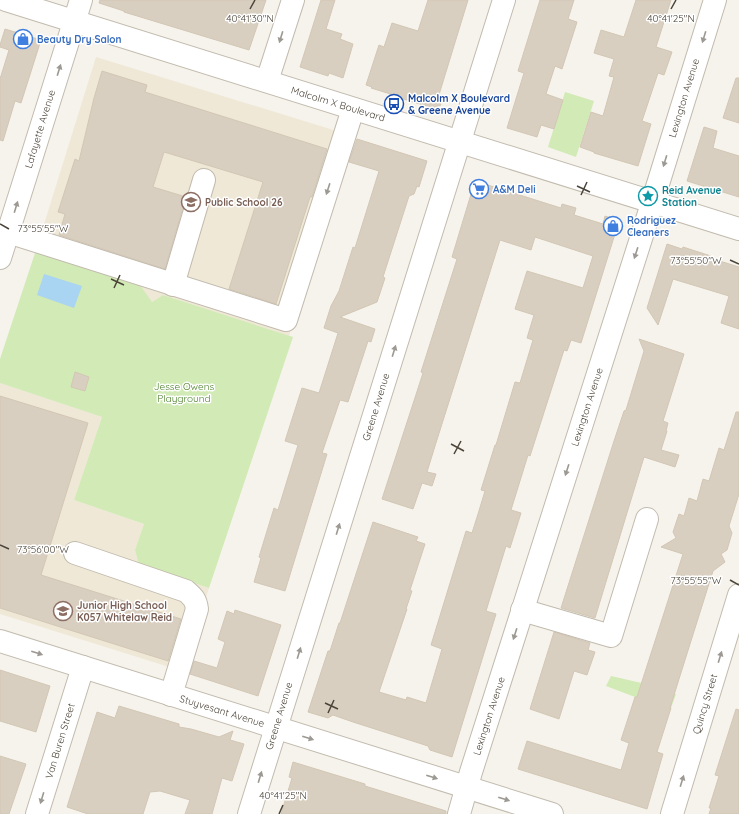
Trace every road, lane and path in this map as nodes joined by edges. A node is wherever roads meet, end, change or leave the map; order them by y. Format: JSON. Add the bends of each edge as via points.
{"nodes":[{"id":1,"x":6,"y":0,"type":"edge"},
{"id":2,"x":81,"y":0,"type":"edge"},
{"id":3,"x":293,"y":0,"type":"edge"},
{"id":4,"x":504,"y":0,"type":"edge"},
{"id":5,"x":715,"y":0,"type":"edge"},
{"id":6,"x":74,"y":21,"type":"junction"},
{"id":7,"x":267,"y":81,"type":"junction"},
{"id":8,"x":353,"y":109,"type":"junction"},
{"id":9,"x":459,"y":142,"type":"junction"},
{"id":10,"x":204,"y":180,"type":"dead end"},
{"id":11,"x":652,"y":202,"type":"junction"},
{"id":12,"x":739,"y":230,"type":"edge"},
{"id":13,"x":8,"y":232,"type":"junction"},
{"id":14,"x":0,"y":258,"type":"edge"},
{"id":15,"x":173,"y":285,"type":"junction"},
{"id":16,"x":647,"y":519,"type":"dead end"},
{"id":17,"x":75,"y":553,"type":"dead end"},
{"id":18,"x":739,"y":595,"type":"edge"},
{"id":19,"x":522,"y":610,"type":"junction"},
{"id":20,"x":0,"y":642,"type":"edge"},
{"id":21,"x":83,"y":668,"type":"junction"},
{"id":22,"x":171,"y":695,"type":"junction"},
{"id":23,"x":276,"y":728,"type":"junction"},
{"id":24,"x":467,"y":787,"type":"junction"},
{"id":25,"x":37,"y":814,"type":"edge"},
{"id":26,"x":248,"y":814,"type":"edge"},
{"id":27,"x":459,"y":814,"type":"edge"},
{"id":28,"x":552,"y":814,"type":"edge"},
{"id":29,"x":672,"y":814,"type":"edge"}],
"edges":[{"from":1,"to":6,"type":"street","name":"Malcolm X Boulevard"},
{"from":2,"to":6,"type":"street","name":"Lafayette Avenue"},
{"from":3,"to":7,"type":"street","one_way":true},
{"from":4,"to":9,"type":"street","name":"Greene Avenue"},
{"from":5,"to":11,"type":"street","name":"Lexington Avenue","one_way":true},
{"from":6,"to":7,"type":"street","name":"Malcolm X Boulevard"},
{"from":13,"to":6,"type":"street","name":"Lafayette Avenue","one_way":true},
{"from":7,"to":8,"type":"street","name":"Malcolm X Boulevard"},
{"from":8,"to":9,"type":"street","name":"Malcolm X Boulevard"},
{"from":8,"to":15,"type":"street","one_way":true,"via":[[286,320]]},
{"from":9,"to":11,"type":"street","name":"Malcolm X Boulevard"},
{"from":23,"to":9,"type":"street","name":"Greene Avenue","one_way":true},
{"from":10,"to":15,"type":"street"},
{"from":11,"to":12,"type":"street","name":"Malcolm X Boulevard"},
{"from":11,"to":19,"type":"street","name":"Lexington Avenue","one_way":true},
{"from":13,"to":14,"type":"street","name":"Lafayette Avenue"},
{"from":13,"to":15,"type":"street"},
{"from":16,"to":19,"type":"street","via":[[611,636]]},
{"from":17,"to":22,"type":"street","via":[[186,591],[196,601],[197,609]]},
{"from":29,"to":18,"type":"street","name":"Quincy Street","one_way":true},
{"from":19,"to":24,"type":"street","name":"Lexington Avenue","one_way":true},
{"from":20,"to":21,"type":"street","name":"Stuyvesant Avenue","one_way":true},
{"from":21,"to":22,"type":"street","name":"Stuyvesant Avenue"},
{"from":21,"to":25,"type":"street","name":"Van Buren Street","one_way":true},
{"from":22,"to":23,"type":"street","name":"Stuyvesant Avenue"},
{"from":23,"to":24,"type":"street","name":"Stuyvesant Avenue","one_way":true},
{"from":26,"to":23,"type":"street","name":"Greene Avenue","one_way":true},
{"from":24,"to":27,"type":"street","name":"Lexington Avenue"},
{"from":24,"to":28,"type":"street","name":"Stuyvesant Avenue","one_way":true}]}
